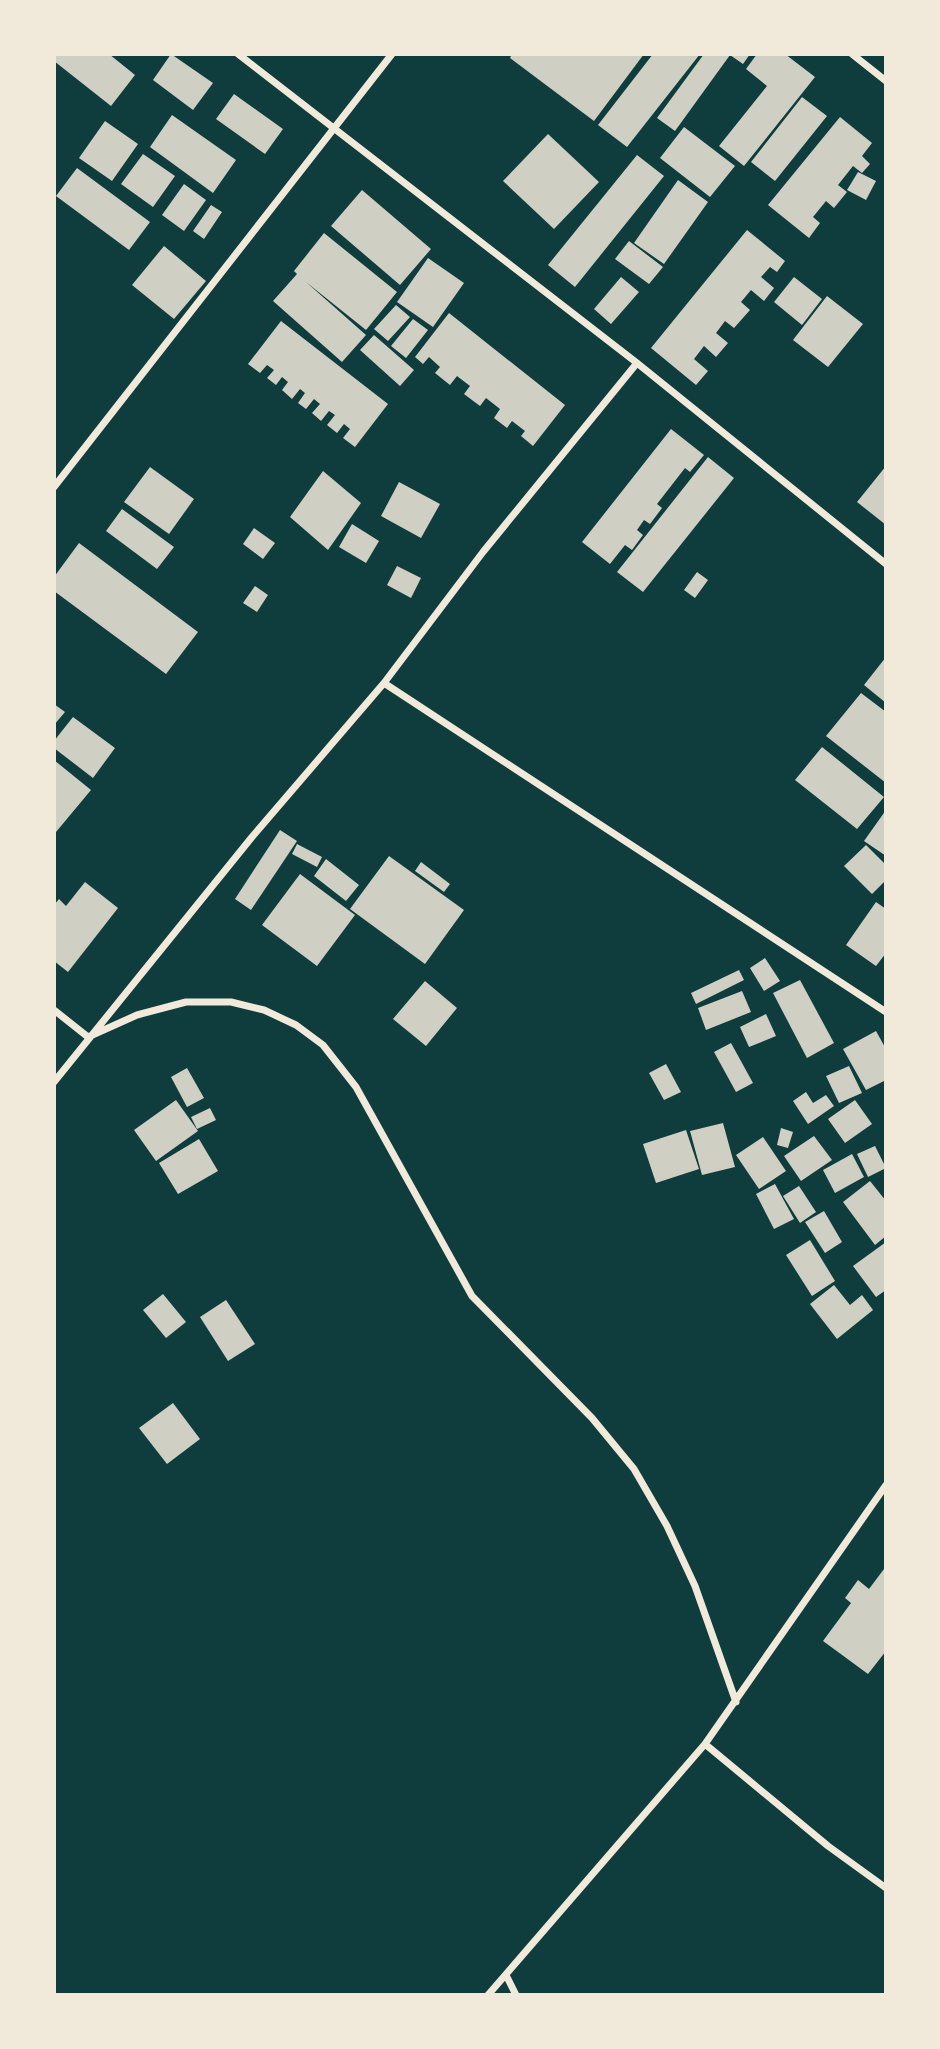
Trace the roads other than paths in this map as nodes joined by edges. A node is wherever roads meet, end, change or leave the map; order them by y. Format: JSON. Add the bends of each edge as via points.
{"nodes":[{"id":1,"x":238,"y":54,"type":"edge"},
{"id":2,"x":392,"y":54,"type":"edge"},
{"id":3,"x":852,"y":54,"type":"edge"},
{"id":4,"x":886,"y":82,"type":"edge"},
{"id":5,"x":334,"y":129,"type":"junction"},
{"id":6,"x":637,"y":363,"type":"junction"},
{"id":7,"x":54,"y":487,"type":"edge"},
{"id":8,"x":886,"y":564,"type":"edge"},
{"id":9,"x":384,"y":683,"type":"junction"},
{"id":10,"x":54,"y":1010,"type":"edge"},
{"id":11,"x":886,"y":1012,"type":"edge"},
{"id":12,"x":88,"y":1037,"type":"junction"},
{"id":13,"x":54,"y":1082,"type":"edge"},
{"id":14,"x":886,"y":1485,"type":"edge"},
{"id":15,"x":736,"y":1702,"type":"junction"},
{"id":16,"x":705,"y":1744,"type":"junction"},
{"id":17,"x":886,"y":1888,"type":"edge"},
{"id":18,"x":506,"y":1975,"type":"junction"},
{"id":19,"x":488,"y":1995,"type":"edge"},
{"id":20,"x":516,"y":1995,"type":"edge"}],
"edges":[{"from":1,"to":5,"type":"street"},
{"from":2,"to":5,"type":"street"},
{"from":3,"to":4,"type":"street"},
{"from":5,"to":6,"type":"street"},
{"from":5,"to":7,"type":"street"},
{"from":6,"to":8,"type":"street"},
{"from":6,"to":9,"type":"street","via":[[483,552]]},
{"from":9,"to":11,"type":"street"},
{"from":9,"to":12,"type":"street"},
{"from":10,"to":12,"type":"street"},
{"from":12,"to":13,"type":"street"},
{"from":12,"to":15,"type":"street","via":[[137,1015],[186,1002],[231,1002],[264,1010],[323,1045],[356,1087],[472,1296],[592,1418],[634,1469],[695,1586]]},
{"from":14,"to":15,"type":"street"},
{"from":15,"to":16,"type":"street"},
{"from":16,"to":17,"type":"street"},
{"from":16,"to":18,"type":"street"},
{"from":18,"to":19,"type":"street"},
{"from":18,"to":20,"type":"street"}]}
